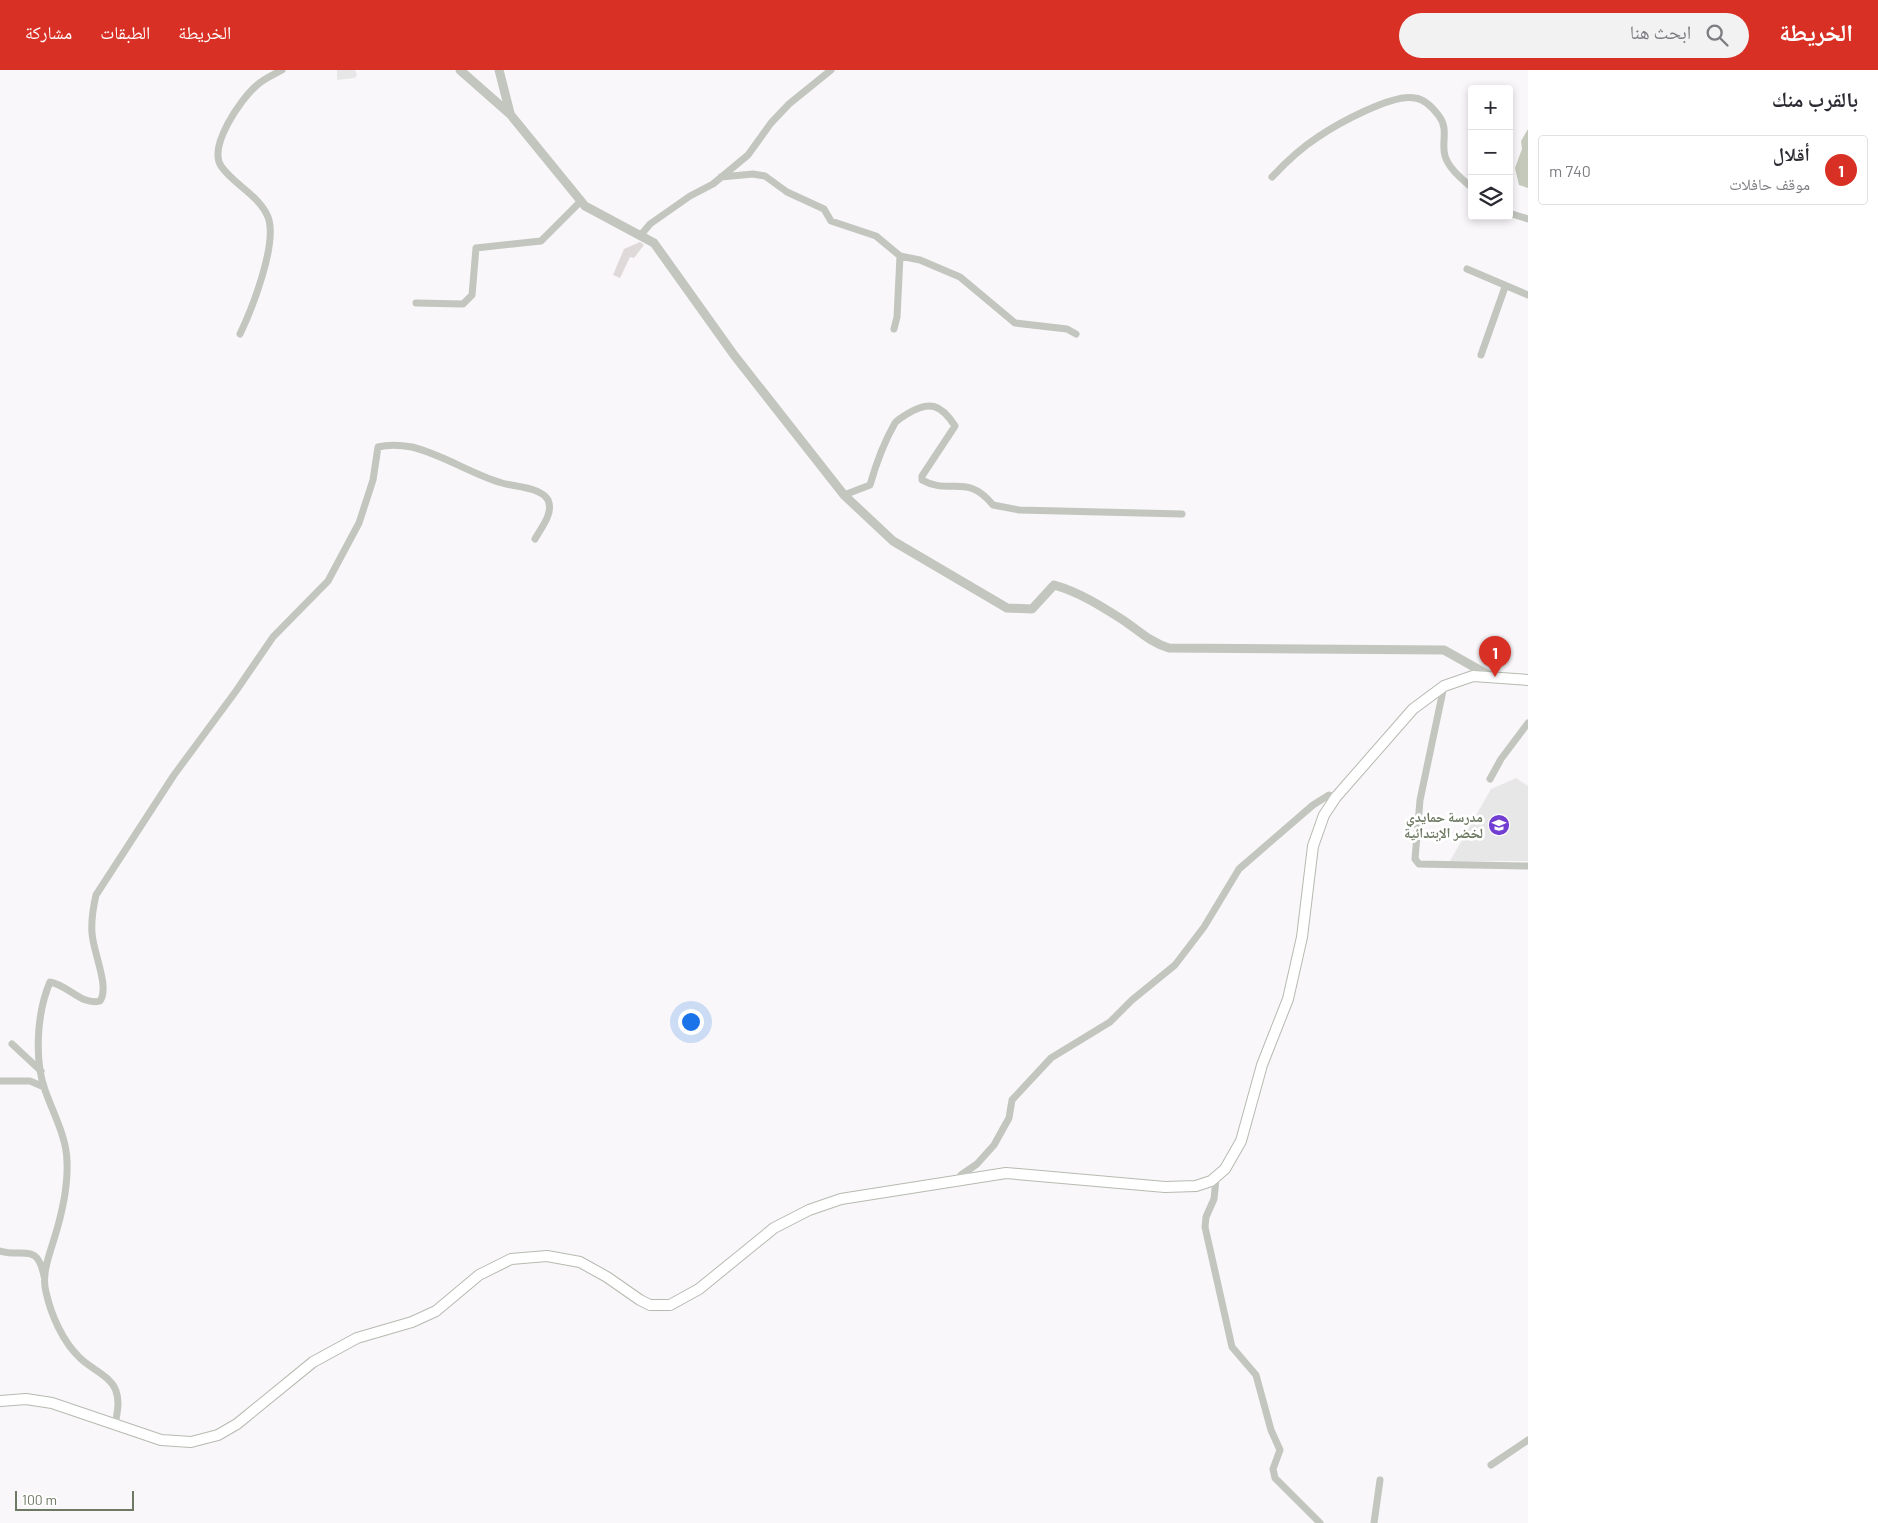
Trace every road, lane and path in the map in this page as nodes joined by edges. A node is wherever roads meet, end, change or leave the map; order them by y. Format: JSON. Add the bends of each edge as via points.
{"nodes":[{"id":1,"x":282,"y":70,"type":"edge"},
{"id":2,"x":460,"y":70,"type":"edge"},
{"id":3,"x":499,"y":70,"type":"edge"},
{"id":4,"x":831,"y":70,"type":"edge"},
{"id":5,"x":510,"y":114,"type":"junction"},
{"id":6,"x":721,"y":177,"type":"junction"},
{"id":7,"x":1272,"y":177,"type":"dead end"},
{"id":8,"x":1468,"y":184,"type":"edge"},
{"id":9,"x":581,"y":201,"type":"junction"},
{"id":10,"x":1513,"y":214,"type":"edge"},
{"id":11,"x":1528,"y":219,"type":"edge"},
{"id":12,"x":640,"y":236,"type":"junction"},
{"id":13,"x":900,"y":256,"type":"junction"},
{"id":14,"x":1467,"y":269,"type":"dead end"},
{"id":15,"x":1505,"y":287,"type":"junction"},
{"id":16,"x":1528,"y":295,"type":"edge"},
{"id":17,"x":416,"y":303,"type":"dead end"},
{"id":18,"x":894,"y":329,"type":"dead end"},
{"id":19,"x":240,"y":334,"type":"dead end"},
{"id":20,"x":1076,"y":334,"type":"dead end"},
{"id":21,"x":1481,"y":355,"type":"dead end"},
{"id":22,"x":844,"y":496,"type":"junction"},
{"id":23,"x":1182,"y":514,"type":"dead end"},
{"id":24,"x":535,"y":539,"type":"dead end"},
{"id":25,"x":1492,"y":677,"type":"junction"},
{"id":26,"x":1528,"y":680,"type":"edge"},
{"id":27,"x":1444,"y":686,"type":"junction"},
{"id":28,"x":1528,"y":723,"type":"edge"},
{"id":29,"x":1490,"y":779,"type":"dead end"},
{"id":30,"x":1336,"y":797,"type":"junction"},
{"id":31,"x":1528,"y":866,"type":"edge"},
{"id":32,"x":12,"y":1044,"type":"dead end"},
{"id":33,"x":41,"y":1071,"type":"junction"},
{"id":34,"x":0,"y":1081,"type":"edge"},
{"id":35,"x":44,"y":1087,"type":"junction"},
{"id":36,"x":1216,"y":1179,"type":"junction"},
{"id":37,"x":957,"y":1181,"type":"junction"},
{"id":38,"x":0,"y":1250,"type":"edge"},
{"id":39,"x":45,"y":1284,"type":"junction"},
{"id":40,"x":0,"y":1401,"type":"edge"},
{"id":41,"x":115,"y":1425,"type":"junction"},
{"id":42,"x":1528,"y":1440,"type":"edge"},
{"id":43,"x":1491,"y":1465,"type":"dead end"},
{"id":44,"x":1380,"y":1480,"type":"dead end"},
{"id":45,"x":1320,"y":1523,"type":"edge"},
{"id":46,"x":1374,"y":1523,"type":"edge"}],
"edges":[{"from":1,"to":19,"type":"street","via":[[256,85],[238,106],[224,134],[218,156],[222,167],[255,199],[268,217],[265,268]]},
{"from":2,"to":5,"type":"street"},
{"from":3,"to":5,"type":"street"},
{"from":4,"to":6,"type":"street","via":[[789,104],[748,155]]},
{"from":5,"to":9,"type":"street"},
{"from":6,"to":12,"type":"street","via":[[650,224]]},
{"from":6,"to":13,"type":"street","via":[[765,176],[787,192],[824,209],[831,221],[876,236]]},
{"from":7,"to":8,"type":"street","via":[[1318,136],[1385,103],[1408,97],[1428,104],[1440,117],[1444,126],[1444,155],[1451,168]]},
{"from":9,"to":12,"type":"street"},
{"from":9,"to":17,"type":"street","via":[[541,240],[476,248],[472,295],[463,304]]},
{"from":10,"to":11,"type":"street"},
{"from":12,"to":22,"type":"street","via":[[654,243],[734,355]]},
{"from":13,"to":18,"type":"street"},
{"from":13,"to":20,"type":"street","via":[[920,260],[960,277],[1015,323],[1067,329]]},
{"from":14,"to":15,"type":"street"},
{"from":15,"to":16,"type":"street"},
{"from":15,"to":21,"type":"street"},
{"from":22,"to":23,"type":"street","via":[[870,484],[896,421],[919,406],[935,406],[947,413],[955,426],[922,476],[922,480],[932,486],[971,486],[993,505],[1019,510]]},
{"from":22,"to":25,"type":"street","via":[[893,541],[1007,608],[1032,609],[1054,585],[1073,590],[1159,645],[1169,648],[1444,650]]},
{"from":24,"to":33,"type":"street","via":[[549,515],[550,506],[546,498],[537,492],[501,483],[433,453],[390,444],[378,448],[373,480],[358,523],[328,581],[273,637],[174,775],[96,895],[91,914],[92,934],[105,988],[104,996],[100,1001],[88,1001],[64,986],[50,982],[42,1013]]},
{"from":25,"to":26,"type":"main road"},
{"from":25,"to":27,"type":"main road","via":[[1473,676]]},
{"from":27,"to":30,"type":"main road","via":[[1413,710]]},
{"from":27,"to":31,"type":"street","via":[[1420,800],[1415,859],[1419,864]]},
{"from":28,"to":29,"type":"street","via":[[1500,759]]},
{"from":30,"to":36,"type":"main road","via":[[1324,815],[1313,846],[1302,937],[1288,999],[1262,1065],[1241,1141],[1234,1157]]},
{"from":30,"to":37,"type":"street","via":[[1329,796],[1313,805],[1239,869],[1204,927],[1175,964],[1110,1022],[1051,1058],[1012,1100],[1009,1118],[994,1146]]},
{"from":32,"to":33,"type":"street"},
{"from":33,"to":35,"type":"street"},
{"from":34,"to":35,"type":"street","via":[[30,1081]]},
{"from":35,"to":39,"type":"street","via":[[65,1144],[67,1159],[67,1180]]},
{"from":36,"to":37,"type":"main road","via":[[1179,1188],[1006,1173]]},
{"from":36,"to":45,"type":"street","via":[[1205,1228],[1232,1347],[1256,1375],[1266,1415],[1280,1450],[1273,1469],[1275,1478]]},
{"from":37,"to":41,"type":"main road","via":[[842,1199],[809,1210],[774,1228],[699,1289],[670,1305],[640,1300],[580,1262],[547,1256],[511,1259],[479,1275],[436,1311],[412,1322],[356,1338],[313,1362],[254,1412],[218,1435],[191,1442],[161,1440]]},
{"from":38,"to":39,"type":"street","via":[[31,1252],[40,1261]]},
{"from":39,"to":41,"type":"street","via":[[56,1321],[69,1345],[116,1390]]},
{"from":40,"to":41,"type":"main road","via":[[26,1399],[52,1403]]},
{"from":42,"to":43,"type":"street"},
{"from":44,"to":46,"type":"street"}]}
